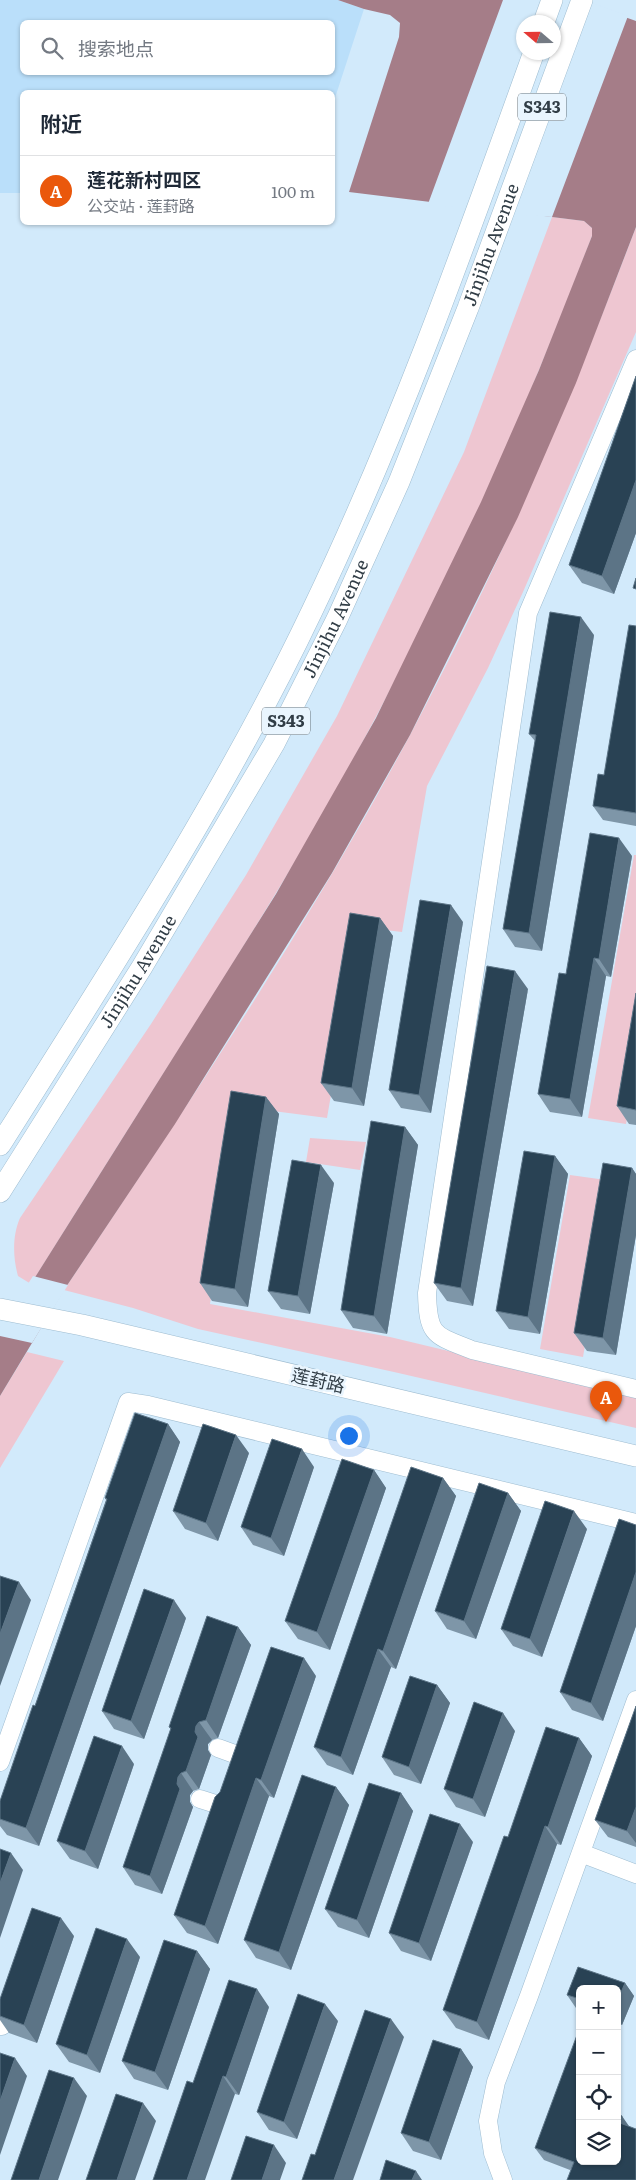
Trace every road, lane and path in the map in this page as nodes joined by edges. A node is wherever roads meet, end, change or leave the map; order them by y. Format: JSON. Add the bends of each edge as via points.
{"nodes":[{"id":1,"x":552,"y":0,"type":"edge"},
{"id":2,"x":582,"y":0,"type":"edge"},
{"id":3,"x":547,"y":15,"type":"edge"},
{"id":4,"x":531,"y":60,"type":"edge"},
{"id":5,"x":636,"y":359,"type":"edge"},
{"id":6,"x":0,"y":1145,"type":"edge"},
{"id":7,"x":0,"y":1192,"type":"edge"},
{"id":8,"x":0,"y":1309,"type":"edge"},
{"id":9,"x":636,"y":1389,"type":"edge"},
{"id":10,"x":636,"y":1456,"type":"edge"},
{"id":11,"x":636,"y":1523,"type":"edge"},
{"id":12,"x":636,"y":1700,"type":"edge"},
{"id":13,"x":218,"y":1748,"type":"dead end"},
{"id":14,"x":240,"y":1756,"type":"edge"},
{"id":15,"x":0,"y":1762,"type":"edge"},
{"id":16,"x":200,"y":1799,"type":"dead end"},
{"id":17,"x":222,"y":1806,"type":"edge"},
{"id":18,"x":581,"y":1852,"type":"junction"},
{"id":19,"x":636,"y":1874,"type":"edge"},
{"id":20,"x":503,"y":2180,"type":"edge"}],
"edges":[{"from":1,"to":3,"type":"main road"},
{"from":2,"to":7,"type":"main road","name":"Jinjihu Avenue","number":"S343","via":[[399,482],[337,620],[274,744],[142,968]]},
{"from":4,"to":6,"type":"main road","name":"Jinjihu Avenue","number":"S343","via":[[374,476],[312,611],[250,734],[119,956]]},
{"from":5,"to":9,"type":"street","via":[[528,613],[427,1293],[428,1318],[434,1331],[447,1340],[472,1350]]},
{"from":8,"to":10,"type":"main road","name":"莲葑路","via":[[82,1325]]},
{"from":11,"to":15,"type":"street","via":[[128,1402]]},
{"from":12,"to":18,"type":"street"},
{"from":13,"to":14,"type":"street"},
{"from":16,"to":17,"type":"street"},
{"from":18,"to":19,"type":"street"},
{"from":18,"to":20,"type":"street","via":[[496,2082],[488,2121],[493,2153]]}]}
